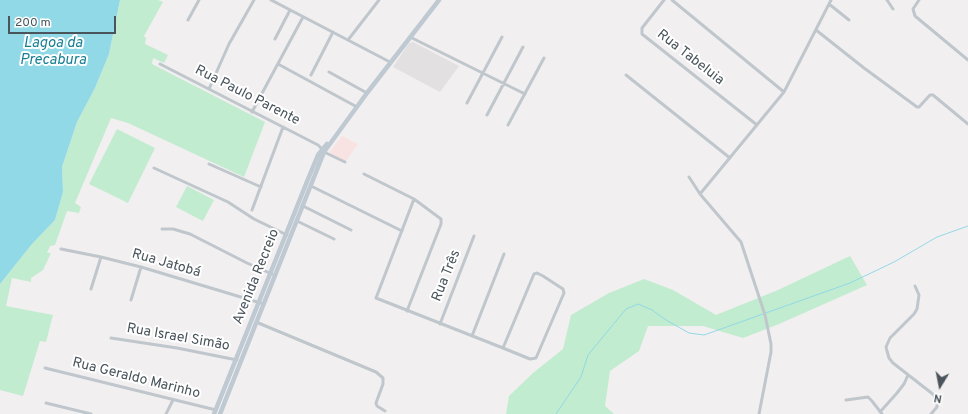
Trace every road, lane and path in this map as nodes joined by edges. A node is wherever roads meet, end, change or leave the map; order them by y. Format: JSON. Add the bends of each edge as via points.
{"nodes":[{"id":1,"x":198,"y":0,"type":"edge"},
{"id":2,"x":254,"y":0,"type":"edge"},
{"id":3,"x":271,"y":0,"type":"edge"},
{"id":4,"x":378,"y":0,"type":"edge"},
{"id":5,"x":439,"y":0,"type":"edge"},
{"id":6,"x":664,"y":0,"type":"edge"},
{"id":7,"x":672,"y":0,"type":"edge"},
{"id":8,"x":831,"y":0,"type":"edge"},
{"id":9,"x":887,"y":0,"type":"edge"},
{"id":10,"x":919,"y":0,"type":"edge"},
{"id":11,"x":829,"y":4,"type":"junction"},
{"id":12,"x":893,"y":9,"type":"dead end"},
{"id":13,"x":290,"y":10,"type":"junction"},
{"id":14,"x":303,"y":17,"type":"junction"},
{"id":15,"x":188,"y":20,"type":"dead end"},
{"id":16,"x":849,"y":20,"type":"dead end"},
{"id":17,"x":816,"y":30,"type":"junction"},
{"id":18,"x":334,"y":32,"type":"junction"},
{"id":19,"x":410,"y":37,"type":"junction"},
{"id":20,"x":502,"y":37,"type":"dead end"},
{"id":21,"x":275,"y":39,"type":"dead end"},
{"id":22,"x":348,"y":40,"type":"junction"},
{"id":23,"x":523,"y":47,"type":"dead end"},
{"id":24,"x":544,"y":58,"type":"dead end"},
{"id":25,"x":968,"y":60,"type":"edge"},
{"id":26,"x":390,"y":62,"type":"junction"},
{"id":27,"x":160,"y":64,"type":"dead end"},
{"id":28,"x":278,"y":64,"type":"junction"},
{"id":29,"x":329,"y":72,"type":"dead end"},
{"id":30,"x":483,"y":73,"type":"junction"},
{"id":31,"x":311,"y":74,"type":"dead end"},
{"id":32,"x":626,"y":75,"type":"dead end"},
{"id":33,"x":504,"y":84,"type":"junction"},
{"id":34,"x":209,"y":89,"type":"junction"},
{"id":35,"x":367,"y":92,"type":"junction"},
{"id":36,"x":784,"y":92,"type":"junction"},
{"id":37,"x":525,"y":94,"type":"junction"},
{"id":38,"x":466,"y":104,"type":"dead end"},
{"id":39,"x":357,"y":107,"type":"junction"},
{"id":40,"x":252,"y":112,"type":"junction"},
{"id":41,"x":487,"y":115,"type":"dead end"},
{"id":42,"x":968,"y":124,"type":"edge"},
{"id":43,"x":508,"y":125,"type":"dead end"},
{"id":44,"x":757,"y":125,"type":"junction"},
{"id":45,"x":283,"y":127,"type":"junction"},
{"id":46,"x":323,"y":150,"type":"junction"},
{"id":47,"x":730,"y":158,"type":"junction"},
{"id":48,"x":345,"y":162,"type":"dead end"},
{"id":49,"x":209,"y":164,"type":"dead end"},
{"id":50,"x":154,"y":168,"type":"dead end"},
{"id":51,"x":364,"y":174,"type":"dead end"},
{"id":52,"x":689,"y":177,"type":"dead end"},
{"id":53,"x":310,"y":186,"type":"junction"},
{"id":54,"x":261,"y":187,"type":"junction"},
{"id":55,"x":700,"y":194,"type":"junction"},
{"id":56,"x":414,"y":199,"type":"junction"},
{"id":57,"x":303,"y":206,"type":"junction"},
{"id":58,"x":252,"y":210,"type":"dead end"},
{"id":59,"x":297,"y":221,"type":"junction"},
{"id":60,"x":162,"y":229,"type":"dead end"},
{"id":61,"x":351,"y":230,"type":"dead end"},
{"id":62,"x":402,"y":230,"type":"junction"},
{"id":63,"x":288,"y":236,"type":"junction"},
{"id":64,"x":474,"y":236,"type":"dead end"},
{"id":65,"x":334,"y":239,"type":"dead end"},
{"id":66,"x":61,"y":249,"type":"dead end"},
{"id":67,"x":504,"y":254,"type":"dead end"},
{"id":68,"x":101,"y":257,"type":"junction"},
{"id":69,"x":141,"y":267,"type":"junction"},
{"id":70,"x":273,"y":275,"type":"junction"},
{"id":71,"x":915,"y":286,"type":"dead end"},
{"id":72,"x":91,"y":289,"type":"dead end"},
{"id":73,"x":131,"y":300,"type":"dead end"},
{"id":74,"x":262,"y":303,"type":"junction"},
{"id":75,"x":407,"y":311,"type":"junction"},
{"id":76,"x":255,"y":321,"type":"junction"},
{"id":77,"x":440,"y":324,"type":"junction"},
{"id":78,"x":472,"y":336,"type":"junction"},
{"id":79,"x":111,"y":338,"type":"dead end"},
{"id":80,"x":502,"y":348,"type":"junction"},
{"id":81,"x":239,"y":360,"type":"junction"},
{"id":82,"x":45,"y":368,"type":"dead end"},
{"id":83,"x":908,"y":375,"type":"junction"},
{"id":84,"x":173,"y":400,"type":"junction"},
{"id":85,"x":846,"y":400,"type":"dead end"},
{"id":86,"x":46,"y":403,"type":"dead end"},
{"id":87,"x":385,"y":411,"type":"dead end"},
{"id":88,"x":218,"y":412,"type":"edge"},
{"id":89,"x":881,"y":413,"type":"edge"},
{"id":90,"x":91,"y":414,"type":"edge"},
{"id":91,"x":166,"y":414,"type":"edge"},
{"id":92,"x":759,"y":414,"type":"edge"},
{"id":93,"x":931,"y":414,"type":"edge"}],
"edges":[{"from":1,"to":15,"type":"street"},
{"from":2,"to":34,"type":"street","via":[[229,44]]},
{"from":3,"to":13,"type":"street"},
{"from":4,"to":22,"type":"street"},
{"from":5,"to":19,"type":"main road"},
{"from":6,"to":44,"type":"street","name":"Rua Tabeluia","via":[[642,28],[642,34]]},
{"from":7,"to":36,"type":"street"},
{"from":8,"to":11,"type":"street"},
{"from":9,"to":12,"type":"street"},
{"from":10,"to":25,"type":"street","via":[[912,9],[915,16]]},
{"from":11,"to":16,"type":"street"},
{"from":11,"to":17,"type":"street"},
{"from":13,"to":14,"type":"street"},
{"from":13,"to":21,"type":"street"},
{"from":14,"to":18,"type":"street"},
{"from":14,"to":28,"type":"street"},
{"from":17,"to":36,"type":"street"},
{"from":17,"to":42,"type":"street","via":[[917,107],[933,95]]},
{"from":18,"to":22,"type":"street"},
{"from":18,"to":31,"type":"street"},
{"from":19,"to":26,"type":"main road"},
{"from":19,"to":30,"type":"street"},
{"from":20,"to":30,"type":"street"},
{"from":22,"to":26,"type":"street"},
{"from":23,"to":33,"type":"street"},
{"from":24,"to":37,"type":"street"},
{"from":26,"to":35,"type":"main road"},
{"from":27,"to":34,"type":"street","name":"Rua Paulo Parente"},
{"from":28,"to":39,"type":"street"},
{"from":28,"to":40,"type":"street"},
{"from":29,"to":35,"type":"street"},
{"from":30,"to":33,"type":"street"},
{"from":30,"to":38,"type":"street"},
{"from":32,"to":47,"type":"street"},
{"from":33,"to":37,"type":"street"},
{"from":33,"to":41,"type":"street"},
{"from":34,"to":40,"type":"street","name":"Rua Paulo Parente"},
{"from":35,"to":39,"type":"main road"},
{"from":36,"to":44,"type":"street"},
{"from":37,"to":43,"type":"street"},
{"from":39,"to":46,"type":"main road"},
{"from":40,"to":45,"type":"street","name":"Rua Paulo Parente"},
{"from":44,"to":47,"type":"street"},
{"from":45,"to":46,"type":"street","name":"Rua Paulo Parente"},
{"from":45,"to":54,"type":"street"},
{"from":46,"to":48,"type":"street","name":"Rua Paulo Parente"},
{"from":46,"to":53,"type":"main road","name":"Avenida Recreio"},
{"from":46,"to":63,"type":"main road","name":"Avenida Recreio","via":[[308,179]]},
{"from":47,"to":55,"type":"street"},
{"from":49,"to":54,"type":"street"},
{"from":50,"to":63,"type":"street","via":[[228,202]]},
{"from":51,"to":56,"type":"street"},
{"from":52,"to":55,"type":"street"},
{"from":53,"to":57,"type":"main road","name":"Avenida Recreio"},
{"from":53,"to":62,"type":"street"},
{"from":54,"to":58,"type":"street"},
{"from":55,"to":92,"type":"street","via":[[741,242],[766,318],[771,355]]},
{"from":56,"to":62,"type":"street"},
{"from":56,"to":75,"type":"street","via":[[439,216],[441,224]]},
{"from":57,"to":59,"type":"main road","name":"Avenida Recreio"},
{"from":57,"to":61,"type":"street"},
{"from":59,"to":63,"type":"main road","name":"Avenida Recreio"},
{"from":59,"to":65,"type":"street"},
{"from":60,"to":70,"type":"street","via":[[190,234]]},
{"from":62,"to":75,"type":"street","via":[[376,298]]},
{"from":63,"to":70,"type":"main road","name":"Avenida Recreio"},
{"from":64,"to":77,"type":"street","name":"Rua Três"},
{"from":66,"to":68,"type":"street","name":"Rua Jatobá"},
{"from":67,"to":78,"type":"street"},
{"from":68,"to":69,"type":"street","name":"Rua Jatobá"},
{"from":68,"to":72,"type":"street"},
{"from":69,"to":73,"type":"street"},
{"from":69,"to":74,"type":"street","name":"Rua Jatobá"},
{"from":70,"to":74,"type":"main road","name":"Avenida Recreio"},
{"from":71,"to":83,"type":"street","via":[[919,295],[917,309],[890,338],[886,347],[893,363]]},
{"from":74,"to":76,"type":"main road","name":"Avenida Recreio"},
{"from":75,"to":77,"type":"street"},
{"from":76,"to":81,"type":"main road","name":"Avenida Recreio"},
{"from":76,"to":87,"type":"street","via":[[376,372],[383,381],[376,403]]},
{"from":77,"to":78,"type":"street"},
{"from":78,"to":80,"type":"street"},
{"from":79,"to":81,"type":"street","name":"Rua Israel Simão"},
{"from":80,"to":80,"type":"street","via":[[535,273],[563,289],[564,293],[535,360]]},
{"from":81,"to":88,"type":"main road","name":"Avenida Recreio"},
{"from":82,"to":84,"type":"street","name":"Rua Geraldo Marinho"},
{"from":83,"to":89,"type":"street"},
{"from":83,"to":93,"type":"street","via":[[934,395],[937,407]]},
{"from":84,"to":88,"type":"street","name":"Rua Geraldo Marinho"},
{"from":84,"to":91,"type":"street"},
{"from":85,"to":89,"type":"street","via":[[868,397]]},
{"from":86,"to":90,"type":"street"}]}
